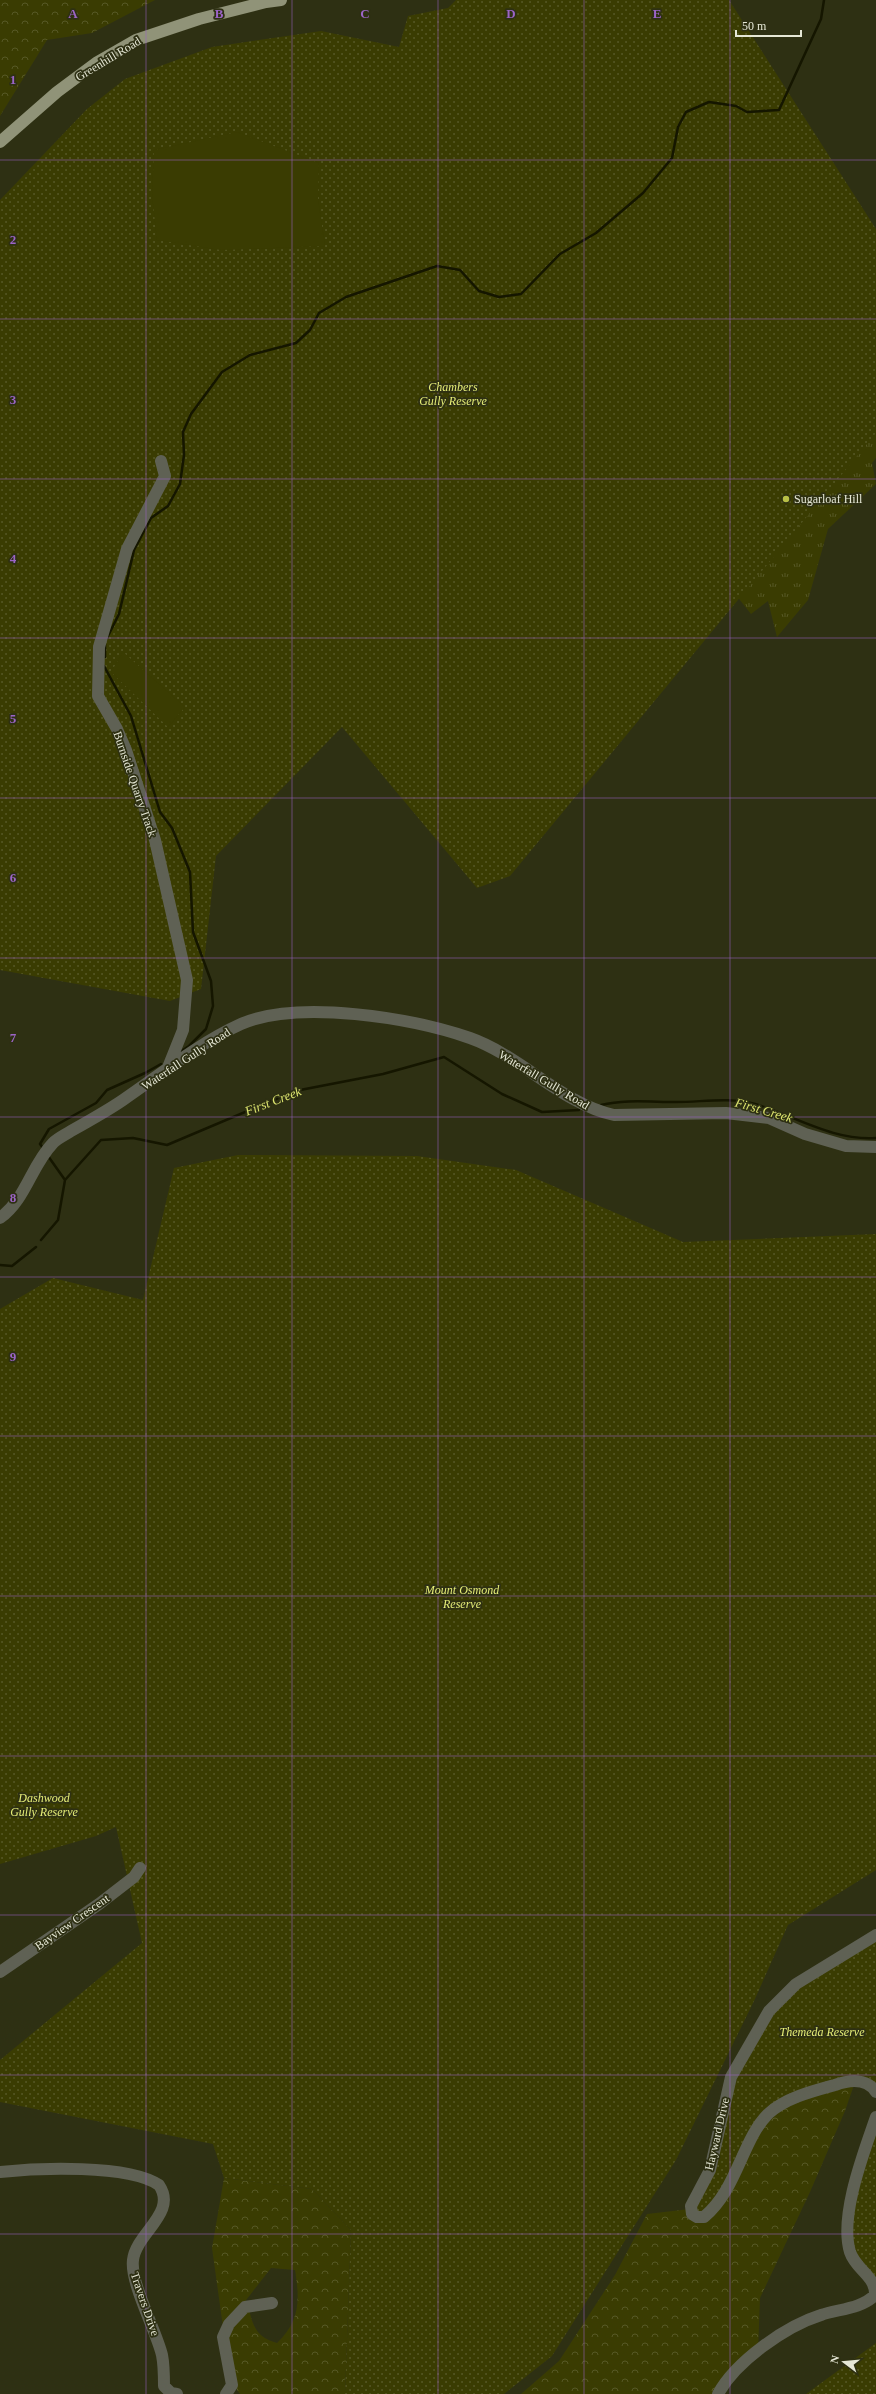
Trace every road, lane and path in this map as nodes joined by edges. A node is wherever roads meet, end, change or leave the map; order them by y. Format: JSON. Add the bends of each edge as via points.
{"nodes":[{"id":1,"x":281,"y":0,"type":"edge"},
{"id":2,"x":0,"y":142,"type":"edge"},
{"id":3,"x":161,"y":461,"type":"dead end"},
{"id":4,"x":167,"y":1070,"type":"junction"},
{"id":5,"x":876,"y":1147,"type":"edge"},
{"id":6,"x":0,"y":1218,"type":"edge"},
{"id":7,"x":140,"y":1868,"type":"dead end"},
{"id":8,"x":876,"y":1935,"type":"edge"},
{"id":9,"x":0,"y":1972,"type":"edge"},
{"id":10,"x":876,"y":2092,"type":"edge"},
{"id":11,"x":876,"y":2117,"type":"edge"},
{"id":12,"x":0,"y":2172,"type":"edge"},
{"id":13,"x":272,"y":2302,"type":"dead end"},
{"id":14,"x":178,"y":2394,"type":"edge"},
{"id":15,"x":228,"y":2394,"type":"edge"},
{"id":16,"x":718,"y":2394,"type":"edge"}],
"edges":[{"from":1,"to":2,"type":"main road","name":"Greenhill Road","via":[[199,19],[136,40],[96,63],[57,92]]},
{"from":3,"to":4,"type":"street","name":"Burnside Quarry Track","via":[[165,476],[127,549],[99,647],[98,696],[126,750],[155,840],[187,980],[183,1030]]},
{"from":4,"to":5,"type":"street","name":"Waterfall Gully Road","via":[[217,1036],[242,1024],[268,1016],[300,1013],[372,1016],[419,1023],[471,1039],[514,1060],[600,1112],[614,1115],[726,1113],[769,1118],[805,1134],[846,1146]]},
{"from":4,"to":6,"type":"street","name":"Waterfall Gully Road","via":[[54,1142],[42,1157],[19,1200]]},
{"from":7,"to":9,"type":"street","name":"Bayview Crescent","via":[[134,1877],[99,1904]]},
{"from":8,"to":10,"type":"street","name":"Hayward Drive","via":[[796,1984],[769,2011],[731,2077],[710,2170],[691,2206],[692,2214],[704,2217],[722,2196],[757,2130],[768,2114],[777,2107],[815,2090],[846,2081],[869,2084]]},
{"from":11,"to":16,"type":"street","via":[[855,2177],[848,2231],[851,2253],[864,2272],[874,2280],[875,2295],[862,2304],[821,2314],[791,2326],[734,2373]]},
{"from":12,"to":14,"type":"street","name":"Travers Drive","via":[[102,2170],[141,2177],[158,2185],[165,2200],[163,2209],[137,2245],[133,2269],[162,2357],[164,2386],[171,2393]]},
{"from":13,"to":15,"type":"street","via":[[245,2306],[229,2324],[223,2337],[232,2385]]}]}
